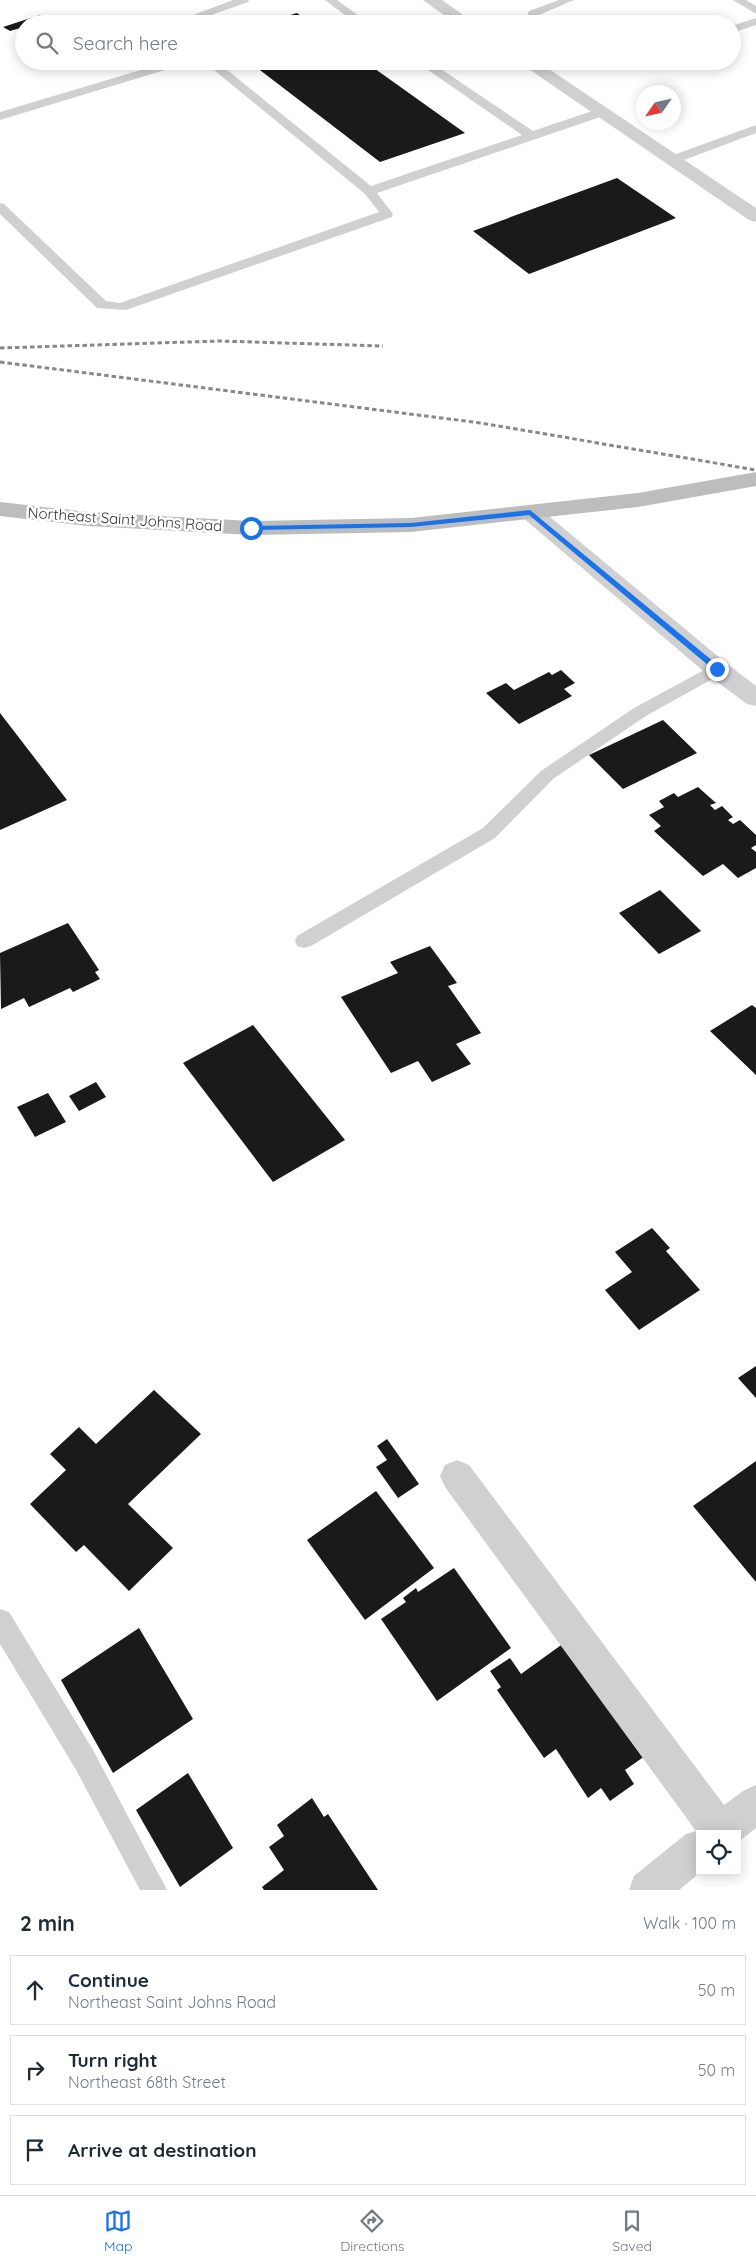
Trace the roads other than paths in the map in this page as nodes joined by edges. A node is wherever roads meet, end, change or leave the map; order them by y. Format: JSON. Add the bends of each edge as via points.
{"nodes":[{"id":1,"x":244,"y":0,"type":"edge"},
{"id":2,"x":330,"y":0,"type":"edge"},
{"id":3,"x":431,"y":0,"type":"edge"},
{"id":4,"x":569,"y":0,"type":"edge"},
{"id":5,"x":738,"y":0,"type":"edge"},
{"id":6,"x":756,"y":11,"type":"edge"},
{"id":7,"x":200,"y":15,"type":"edge"},
{"id":8,"x":352,"y":15,"type":"edge"},
{"id":9,"x":454,"y":15,"type":"edge"},
{"id":10,"x":532,"y":15,"type":"edge"},
{"id":11,"x":756,"y":21,"type":"edge"},
{"id":12,"x":741,"y":27,"type":"edge"},
{"id":13,"x":154,"y":70,"type":"edge"},
{"id":14,"x":220,"y":70,"type":"edge"},
{"id":15,"x":434,"y":70,"type":"edge"},
{"id":16,"x":539,"y":70,"type":"edge"},
{"id":17,"x":602,"y":112,"type":"junction"},
{"id":18,"x":0,"y":116,"type":"edge"},
{"id":19,"x":756,"y":129,"type":"edge"},
{"id":20,"x":532,"y":136,"type":"junction"},
{"id":21,"x":672,"y":160,"type":"junction"},
{"id":22,"x":369,"y":191,"type":"junction"},
{"id":23,"x":0,"y":207,"type":"edge"},
{"id":24,"x":756,"y":216,"type":"edge"},
{"id":25,"x":756,"y":479,"type":"edge"},
{"id":26,"x":0,"y":509,"type":"edge"},
{"id":27,"x":530,"y":512,"type":"junction"},
{"id":28,"x":717,"y":669,"type":"junction"},
{"id":29,"x":756,"y":698,"type":"edge"},
{"id":30,"x":304,"y":941,"type":"dead end"},
{"id":31,"x":457,"y":1476,"type":"dead end"},
{"id":32,"x":0,"y":1621,"type":"edge"},
{"id":33,"x":756,"y":1804,"type":"edge"},
{"id":34,"x":706,"y":1830,"type":"edge"},
{"id":35,"x":722,"y":1830,"type":"edge"},
{"id":36,"x":696,"y":1851,"type":"edge"},
{"id":37,"x":154,"y":1890,"type":"edge"},
{"id":38,"x":648,"y":1890,"type":"edge"}],
"edges":[{"from":1,"to":7,"type":"lane"},
{"from":2,"to":8,"type":"lane"},
{"from":3,"to":9,"type":"street"},
{"from":4,"to":10,"type":"lane"},
{"from":5,"to":6,"type":"lane"},
{"from":11,"to":12,"type":"lane"},
{"from":13,"to":18,"type":"lane"},
{"from":14,"to":22,"type":"lane"},
{"from":15,"to":20,"type":"lane"},
{"from":16,"to":17,"type":"street"},
{"from":17,"to":20,"type":"lane"},
{"from":17,"to":21,"type":"street"},
{"from":19,"to":21,"type":"lane"},
{"from":20,"to":22,"type":"lane"},
{"from":21,"to":24,"type":"street"},
{"from":22,"to":23,"type":"lane","via":[[387,214],[121,308],[102,305]]},
{"from":25,"to":27,"type":"main road","name":"Northeast Saint Johns Road","via":[[638,500]]},
{"from":26,"to":27,"type":"main road","name":"Northeast Saint Johns Road","via":[[88,519],[251,528],[411,525]]},
{"from":27,"to":28,"type":"street"},
{"from":28,"to":29,"type":"street"},
{"from":28,"to":30,"type":"lane","via":[[640,712],[547,775],[489,833]]},
{"from":31,"to":34,"type":"street"},
{"from":32,"to":37,"type":"lane","via":[[84,1759]]},
{"from":33,"to":35,"type":"street"},
{"from":36,"to":38,"type":"street"}]}
